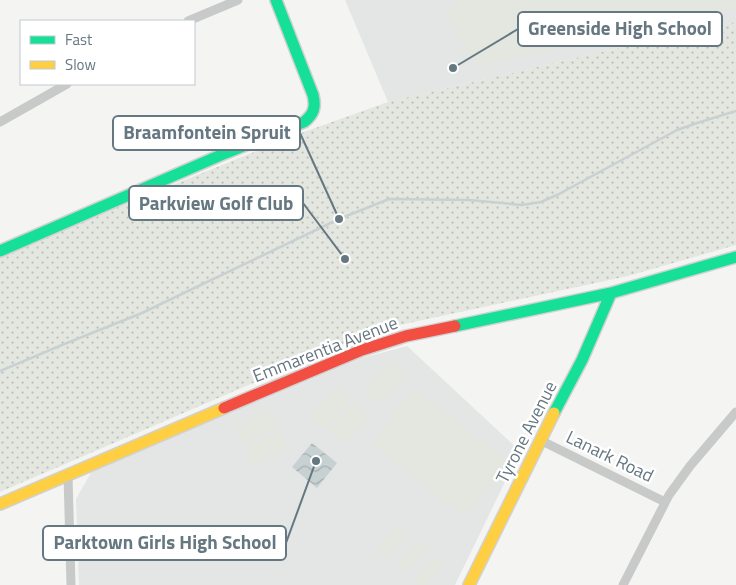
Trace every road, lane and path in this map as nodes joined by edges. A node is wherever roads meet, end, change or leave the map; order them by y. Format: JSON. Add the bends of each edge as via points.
{"nodes":[{"id":1,"x":238,"y":0,"type":"edge"},
{"id":2,"x":276,"y":0,"type":"edge"},
{"id":3,"x":190,"y":20,"type":"edge"},
{"id":4,"x":65,"y":85,"type":"edge"},
{"id":5,"x":0,"y":122,"type":"edge"},
{"id":6,"x":0,"y":251,"type":"edge"},
{"id":7,"x":736,"y":257,"type":"edge"},
{"id":8,"x":611,"y":293,"type":"junction"},
{"id":9,"x":736,"y":412,"type":"edge"},
{"id":10,"x":540,"y":440,"type":"junction"},
{"id":11,"x":68,"y":475,"type":"junction"},
{"id":12,"x":665,"y":502,"type":"junction"},
{"id":13,"x":0,"y":504,"type":"edge"},
{"id":14,"x":72,"y":585,"type":"edge"},
{"id":15,"x":469,"y":585,"type":"edge"},
{"id":16,"x":623,"y":585,"type":"edge"}],
"edges":[{"from":1,"to":3,"type":"street"},
{"from":2,"to":6,"type":"street","via":[[313,95],[315,102],[311,117]]},
{"from":4,"to":5,"type":"street"},
{"from":7,"to":8,"type":"street","name":"Emmarentia Avenue"},
{"from":8,"to":10,"type":"street","name":"Tyrone Avenue","via":[[582,360]]},
{"from":8,"to":11,"type":"street","name":"Emmarentia Avenue","via":[[415,334],[362,350]]},
{"from":9,"to":12,"type":"street","via":[[690,466]]},
{"from":10,"to":12,"type":"street","name":"Lanark Road"},
{"from":10,"to":15,"type":"street","name":"Tyrone Avenue"},
{"from":11,"to":13,"type":"street","name":"Emmarentia Avenue"},
{"from":11,"to":14,"type":"street"},
{"from":12,"to":16,"type":"street"}]}
